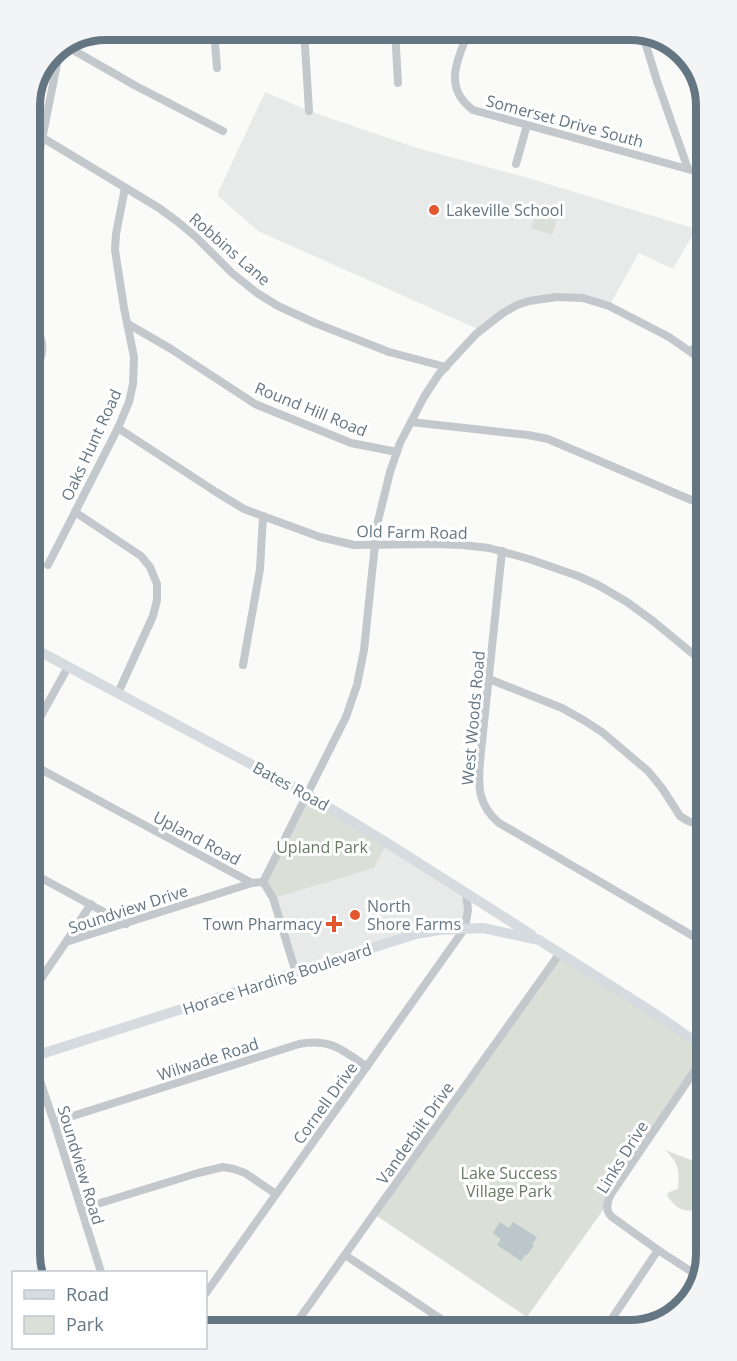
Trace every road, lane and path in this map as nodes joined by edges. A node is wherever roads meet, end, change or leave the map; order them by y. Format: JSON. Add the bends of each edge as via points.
{"nodes":[{"id":1,"x":215,"y":40,"type":"edge"},
{"id":2,"x":305,"y":40,"type":"edge"},
{"id":3,"x":396,"y":41,"type":"edge"},
{"id":4,"x":465,"y":41,"type":"edge"},
{"id":5,"x":646,"y":43,"type":"edge"},
{"id":6,"x":73,"y":50,"type":"edge"},
{"id":7,"x":57,"y":63,"type":"edge"},
{"id":8,"x":217,"y":68,"type":"dead end"},
{"id":9,"x":398,"y":83,"type":"dead end"},
{"id":10,"x":309,"y":111,"type":"dead end"},
{"id":11,"x":527,"y":125,"type":"junction"},
{"id":12,"x":223,"y":131,"type":"dead end"},
{"id":13,"x":43,"y":138,"type":"junction"},
{"id":14,"x":41,"y":148,"type":"edge"},
{"id":15,"x":516,"y":164,"type":"dead end"},
{"id":16,"x":688,"y":169,"type":"junction"},
{"id":17,"x":696,"y":171,"type":"edge"},
{"id":18,"x":125,"y":188,"type":"junction"},
{"id":19,"x":128,"y":324,"type":"junction"},
{"id":20,"x":41,"y":336,"type":"edge"},
{"id":21,"x":696,"y":346,"type":"edge"},
{"id":22,"x":691,"y":351,"type":"junction"},
{"id":23,"x":696,"y":355,"type":"edge"},
{"id":24,"x":41,"y":358,"type":"edge"},
{"id":25,"x":446,"y":367,"type":"junction"},
{"id":26,"x":411,"y":422,"type":"junction"},
{"id":27,"x":118,"y":428,"type":"junction"},
{"id":28,"x":397,"y":452,"type":"junction"},
{"id":29,"x":696,"y":502,"type":"edge"},
{"id":30,"x":75,"y":512,"type":"junction"},
{"id":31,"x":263,"y":516,"type":"junction"},
{"id":32,"x":375,"y":544,"type":"junction"},
{"id":33,"x":502,"y":551,"type":"junction"},
{"id":34,"x":48,"y":565,"type":"dead end"},
{"id":35,"x":41,"y":652,"type":"edge"},
{"id":36,"x":696,"y":656,"type":"edge"},
{"id":37,"x":243,"y":666,"type":"dead end"},
{"id":38,"x":68,"y":667,"type":"junction"},
{"id":39,"x":489,"y":679,"type":"junction"},
{"id":40,"x":118,"y":693,"type":"junction"},
{"id":41,"x":40,"y":717,"type":"edge"},
{"id":42,"x":40,"y":769,"type":"edge"},
{"id":43,"x":307,"y":794,"type":"junction"},
{"id":44,"x":696,"y":824,"type":"edge"},
{"id":45,"x":40,"y":877,"type":"edge"},
{"id":46,"x":262,"y":882,"type":"junction"},
{"id":47,"x":252,"y":883,"type":"junction"},
{"id":48,"x":466,"y":893,"type":"junction"},
{"id":49,"x":91,"y":904,"type":"junction"},
{"id":50,"x":126,"y":924,"type":"junction"},
{"id":51,"x":465,"y":928,"type":"junction"},
{"id":52,"x":696,"y":938,"type":"edge"},
{"id":53,"x":539,"y":940,"type":"junction"},
{"id":54,"x":66,"y":942,"type":"junction"},
{"id":55,"x":560,"y":953,"type":"junction"},
{"id":56,"x":296,"y":973,"type":"junction"},
{"id":57,"x":40,"y":980,"type":"edge"},
{"id":58,"x":696,"y":1042,"type":"edge"},
{"id":59,"x":40,"y":1055,"type":"edge"},
{"id":60,"x":367,"y":1067,"type":"junction"},
{"id":61,"x":696,"y":1068,"type":"edge"},
{"id":62,"x":40,"y":1075,"type":"edge"},
{"id":63,"x":54,"y":1122,"type":"junction"},
{"id":64,"x":276,"y":1194,"type":"junction"},
{"id":65,"x":81,"y":1209,"type":"junction"},
{"id":66,"x":658,"y":1250,"type":"junction"},
{"id":67,"x":345,"y":1255,"type":"junction"},
{"id":68,"x":100,"y":1271,"type":"edge"},
{"id":69,"x":694,"y":1273,"type":"edge"},
{"id":70,"x":207,"y":1292,"type":"edge"},
{"id":71,"x":298,"y":1320,"type":"edge"},
{"id":72,"x":442,"y":1320,"type":"edge"},
{"id":73,"x":611,"y":1320,"type":"edge"}],
"edges":[{"from":1,"to":8,"type":"street"},
{"from":2,"to":10,"type":"street"},
{"from":3,"to":9,"type":"street"},
{"from":4,"to":11,"type":"street","name":"Somerset Drive South","via":[[455,71],[459,97],[473,110]]},
{"from":5,"to":16,"type":"street"},
{"from":6,"to":12,"type":"street"},
{"from":7,"to":13,"type":"street"},
{"from":11,"to":15,"type":"street"},
{"from":11,"to":16,"type":"street","name":"Somerset Drive South"},
{"from":13,"to":14,"type":"street"},
{"from":13,"to":18,"type":"street","name":"Robbins Lane"},
{"from":16,"to":17,"type":"street","name":"Somerset Drive South"},
{"from":18,"to":19,"type":"street","name":"Oaks Hunt Road","via":[[115,250]]},
{"from":18,"to":25,"type":"street","name":"Robbins Lane","via":[[178,222],[232,273],[278,306],[389,352]]},
{"from":19,"to":27,"type":"street","name":"Oaks Hunt Road","via":[[134,384]]},
{"from":19,"to":28,"type":"street","name":"Round Hill Road","via":[[255,404],[351,443]]},
{"from":20,"to":24,"type":"street"},
{"from":21,"to":22,"type":"street"},
{"from":22,"to":23,"type":"street"},
{"from":22,"to":25,"type":"street","via":[[609,306],[583,298],[557,297],[529,301],[503,313],[476,334]]},
{"from":25,"to":26,"type":"street"},
{"from":26,"to":28,"type":"street"},
{"from":26,"to":29,"type":"street","via":[[548,439]]},
{"from":27,"to":30,"type":"street","name":"Oaks Hunt Road"},
{"from":27,"to":31,"type":"street","name":"Old Farm Road","via":[[244,509]]},
{"from":28,"to":32,"type":"street"},
{"from":30,"to":34,"type":"street","name":"Oaks Hunt Road"},
{"from":30,"to":40,"type":"street","via":[[141,556],[157,584],[153,616]]},
{"from":31,"to":32,"type":"street","name":"Old Farm Road","via":[[341,543]]},
{"from":31,"to":37,"type":"street","via":[[260,569]]},
{"from":32,"to":33,"type":"street","name":"Old Farm Road","via":[[463,545]]},
{"from":32,"to":43,"type":"street","via":[[357,686],[346,717]]},
{"from":33,"to":36,"type":"street","name":"Old Farm Road","via":[[598,585],[627,602]]},
{"from":33,"to":39,"type":"street","name":"West Woods Road"},
{"from":35,"to":38,"type":"street","name":"Bates Road"},
{"from":38,"to":40,"type":"street","name":"Bates Road"},
{"from":38,"to":41,"type":"street"},
{"from":39,"to":44,"type":"street","via":[[561,708],[602,732],[648,771],[680,816]]},
{"from":39,"to":52,"type":"street","name":"West Woods Road","via":[[478,782],[489,814]]},
{"from":40,"to":43,"type":"street","name":"Bates Road"},
{"from":42,"to":47,"type":"street","name":"Upland Road"},
{"from":43,"to":46,"type":"street"},
{"from":43,"to":48,"type":"street","name":"Bates Road"},
{"from":45,"to":49,"type":"street"},
{"from":46,"to":47,"type":"street","name":"Upland Road"},
{"from":46,"to":56,"type":"street","via":[[273,898]]},
{"from":47,"to":50,"type":"street","name":"Soundview Drive"},
{"from":48,"to":51,"type":"street"},
{"from":48,"to":53,"type":"street","name":"Bates Road"},
{"from":49,"to":50,"type":"street"},
{"from":49,"to":54,"type":"street"},
{"from":50,"to":54,"type":"street","name":"Soundview Drive"},
{"from":51,"to":53,"type":"street","name":"Horace Harding Boulevard"},
{"from":51,"to":56,"type":"street","name":"Horace Harding Boulevard","via":[[416,934]]},
{"from":51,"to":60,"type":"street","name":"Cornell Drive"},
{"from":53,"to":55,"type":"street","name":"Horace Harding Boulevard"},
{"from":54,"to":57,"type":"street","name":"Soundview Drive"},
{"from":55,"to":58,"type":"street","name":"Horace Harding Boulevard"},
{"from":55,"to":67,"type":"street","name":"Vanderbilt Drive"},
{"from":56,"to":59,"type":"street","name":"Horace Harding Boulevard"},
{"from":60,"to":63,"type":"street","name":"Wilwade Road","via":[[333,1046],[310,1042]]},
{"from":60,"to":64,"type":"street","name":"Cornell Drive"},
{"from":61,"to":66,"type":"street","name":"Links Drive","via":[[609,1200],[609,1214]]},
{"from":62,"to":63,"type":"street","name":"Soundview Road"},
{"from":63,"to":65,"type":"street","name":"Soundview Road"},
{"from":64,"to":65,"type":"street","via":[[245,1173],[222,1167]]},
{"from":64,"to":70,"type":"street","name":"Cornell Drive"},
{"from":65,"to":68,"type":"street","name":"Soundview Road"},
{"from":66,"to":69,"type":"street","name":"Links Drive"},
{"from":66,"to":73,"type":"street"},
{"from":67,"to":71,"type":"street","name":"Vanderbilt Drive"},
{"from":67,"to":72,"type":"street"}]}
